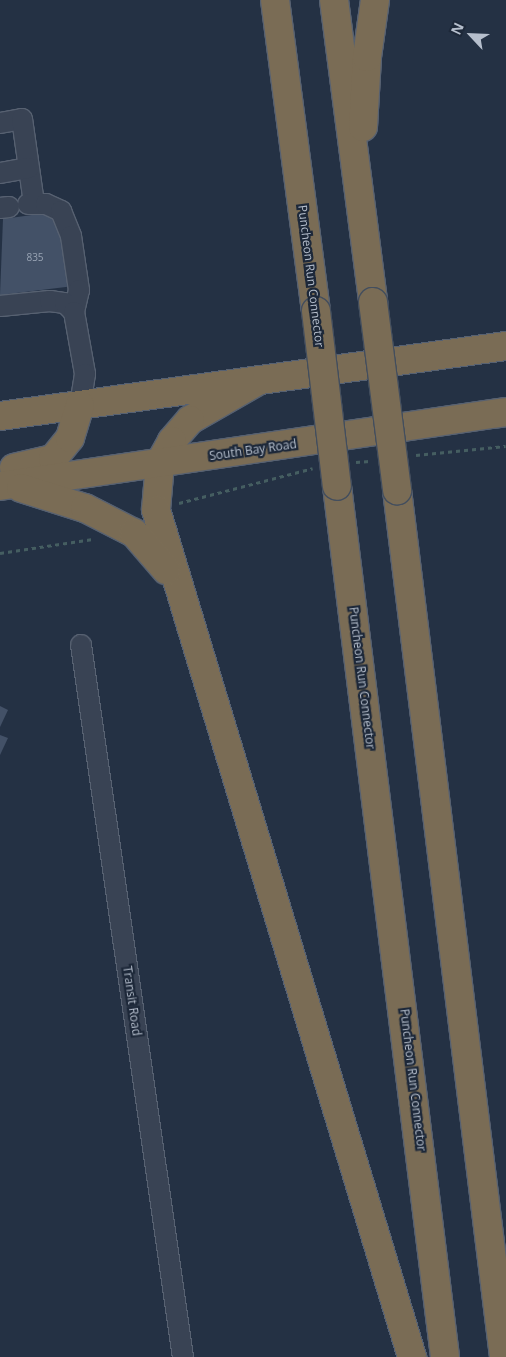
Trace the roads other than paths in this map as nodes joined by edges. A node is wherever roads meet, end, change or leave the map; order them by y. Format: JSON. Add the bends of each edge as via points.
{"nodes":[{"id":1,"x":274,"y":0,"type":"edge"},
{"id":2,"x":334,"y":0,"type":"edge"},
{"id":3,"x":375,"y":0,"type":"edge"},
{"id":4,"x":0,"y":123,"type":"edge"},
{"id":5,"x":29,"y":168,"type":"junction"},
{"id":6,"x":0,"y":173,"type":"edge"},
{"id":7,"x":361,"y":204,"type":"junction"},
{"id":8,"x":18,"y":205,"type":"edge"},
{"id":9,"x":0,"y":306,"type":"edge"},
{"id":10,"x":74,"y":312,"type":"junction"},
{"id":11,"x":506,"y":346,"type":"edge"},
{"id":12,"x":256,"y":382,"type":"junction"},
{"id":13,"x":80,"y":405,"type":"junction"},
{"id":14,"x":506,"y":412,"type":"edge"},
{"id":15,"x":0,"y":416,"type":"edge"},
{"id":16,"x":160,"y":463,"type":"junction"},
{"id":17,"x":3,"y":480,"type":"edge"},
{"id":18,"x":179,"y":589,"type":"junction"},
{"id":19,"x":81,"y":645,"type":"dead end"},
{"id":20,"x":183,"y":1357,"type":"edge"},
{"id":21,"x":412,"y":1357,"type":"edge"},
{"id":22,"x":445,"y":1357,"type":"edge"},
{"id":23,"x":504,"y":1357,"type":"edge"}],
"edges":[{"from":1,"to":22,"type":"highway","name":"Puncheon Run Connector","bridge":true,"via":[[316,311]]},
{"from":2,"to":7,"type":"highway"},
{"from":3,"to":7,"type":"highway","via":[[367,57]]},
{"from":4,"to":5,"type":"street","via":[[22,119]]},
{"from":5,"to":6,"type":"street"},
{"from":5,"to":8,"type":"street"},
{"from":7,"to":23,"type":"highway","bridge":true},
{"from":8,"to":10,"type":"street","via":[[46,204],[61,211],[71,236],[78,290]]},
{"from":9,"to":10,"type":"street","via":[[50,300],[65,303]]},
{"from":10,"to":13,"type":"street","via":[[85,374]]},
{"from":11,"to":12,"type":"highway"},
{"from":12,"to":13,"type":"highway"},
{"from":12,"to":16,"type":"highway","via":[[190,420],[172,441]]},
{"from":13,"to":15,"type":"highway"},
{"from":13,"to":17,"type":"highway","via":[[70,438],[53,459]]},
{"from":14,"to":16,"type":"highway","name":"South Bay Road"},
{"from":16,"to":17,"type":"highway","name":"South Bay Road"},
{"from":16,"to":18,"type":"highway","via":[[156,510]]},
{"from":17,"to":18,"type":"highway","via":[[85,508],[122,527],[146,545]]},
{"from":18,"to":21,"type":"highway"},
{"from":19,"to":20,"type":"street","name":"Transit Road"}]}
